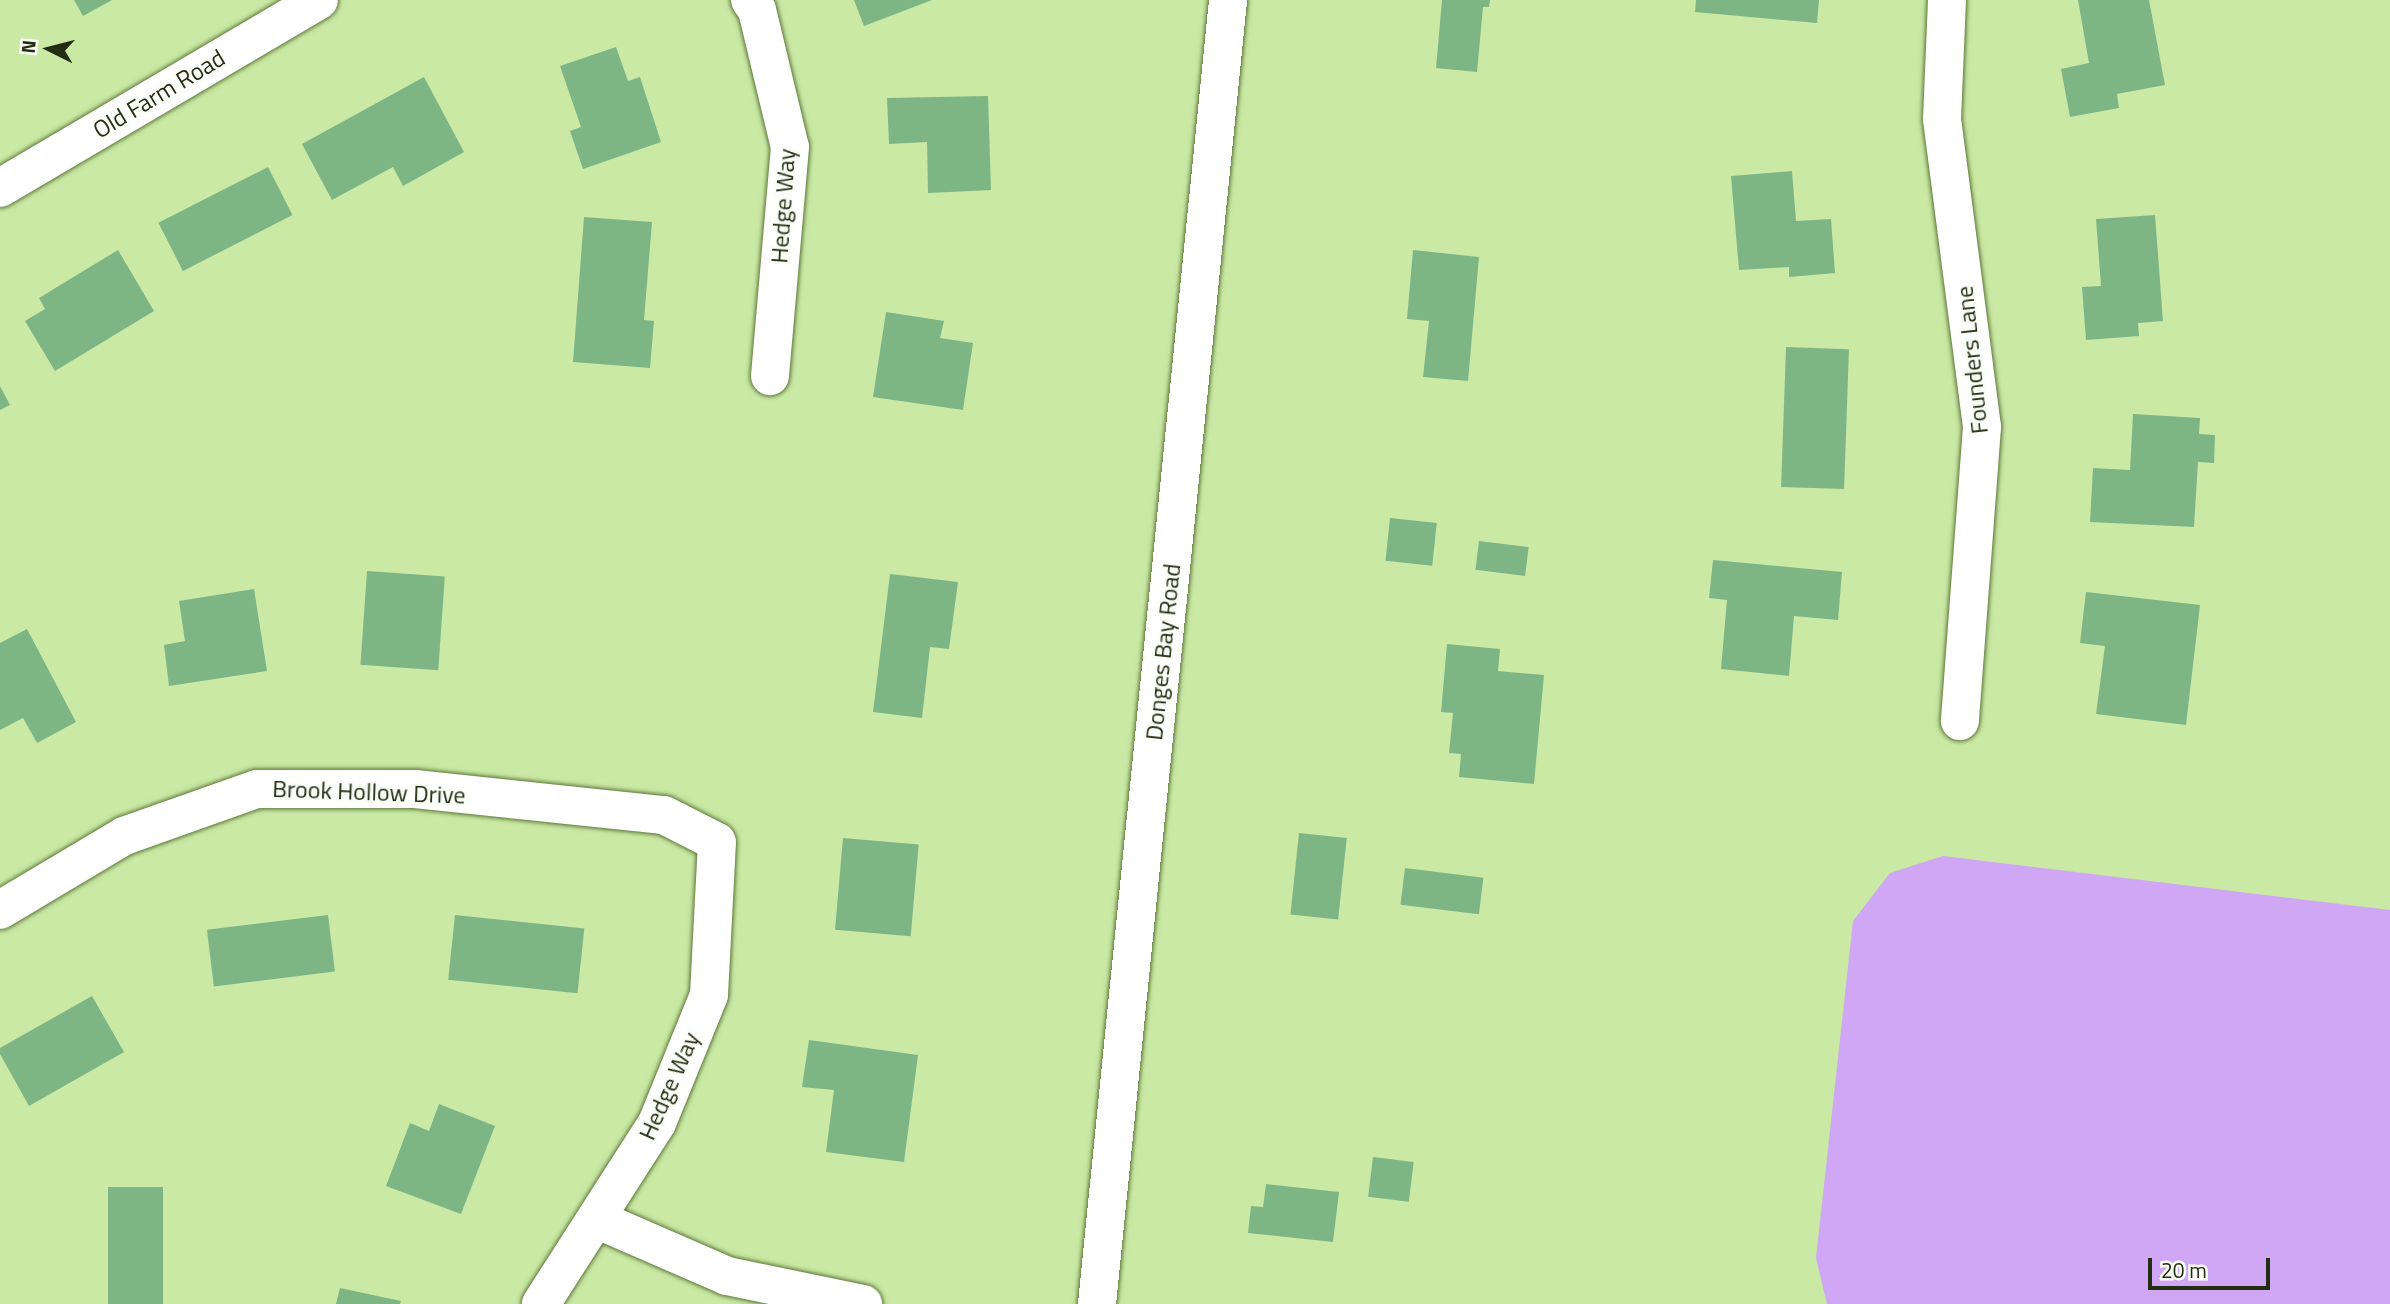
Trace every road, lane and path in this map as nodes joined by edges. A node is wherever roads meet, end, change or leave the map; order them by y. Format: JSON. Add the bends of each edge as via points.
{"nodes":[{"id":1,"x":319,"y":0,"type":"edge"},
{"id":2,"x":750,"y":0,"type":"edge"},
{"id":3,"x":1228,"y":0,"type":"edge"},
{"id":4,"x":1947,"y":0,"type":"edge"},
{"id":5,"x":0,"y":188,"type":"edge"},
{"id":6,"x":770,"y":376,"type":"dead end"},
{"id":7,"x":1960,"y":720,"type":"dead end"},
{"id":8,"x":717,"y":842,"type":"joint"},
{"id":9,"x":0,"y":910,"type":"edge"},
{"id":10,"x":596,"y":1219,"type":"junction"},
{"id":11,"x":541,"y":1304,"type":"edge"},
{"id":12,"x":863,"y":1304,"type":"edge"},
{"id":13,"x":1097,"y":1304,"type":"edge"}],
"edges":[{"from":1,"to":5,"type":"street","name":"Old Farm Road"},
{"from":2,"to":6,"type":"street","name":"Hedge Way","via":[[757,10],[790,147]]},
{"from":3,"to":13,"type":"street","name":"Donges Bay Road"},
{"from":4,"to":7,"type":"street","name":"Founders Lane","via":[[1942,119],[1982,427]]},
{"from":8,"to":9,"type":"street","name":"Brook Hollow Drive","via":[[664,815],[415,789],[257,789],[124,836]]},
{"from":8,"to":10,"type":"street","name":"Hedge Way","via":[[709,995],[657,1123]]},
{"from":10,"to":11,"type":"street","name":"Hedge Way"},
{"from":10,"to":12,"type":"street","via":[[727,1276]]}]}
